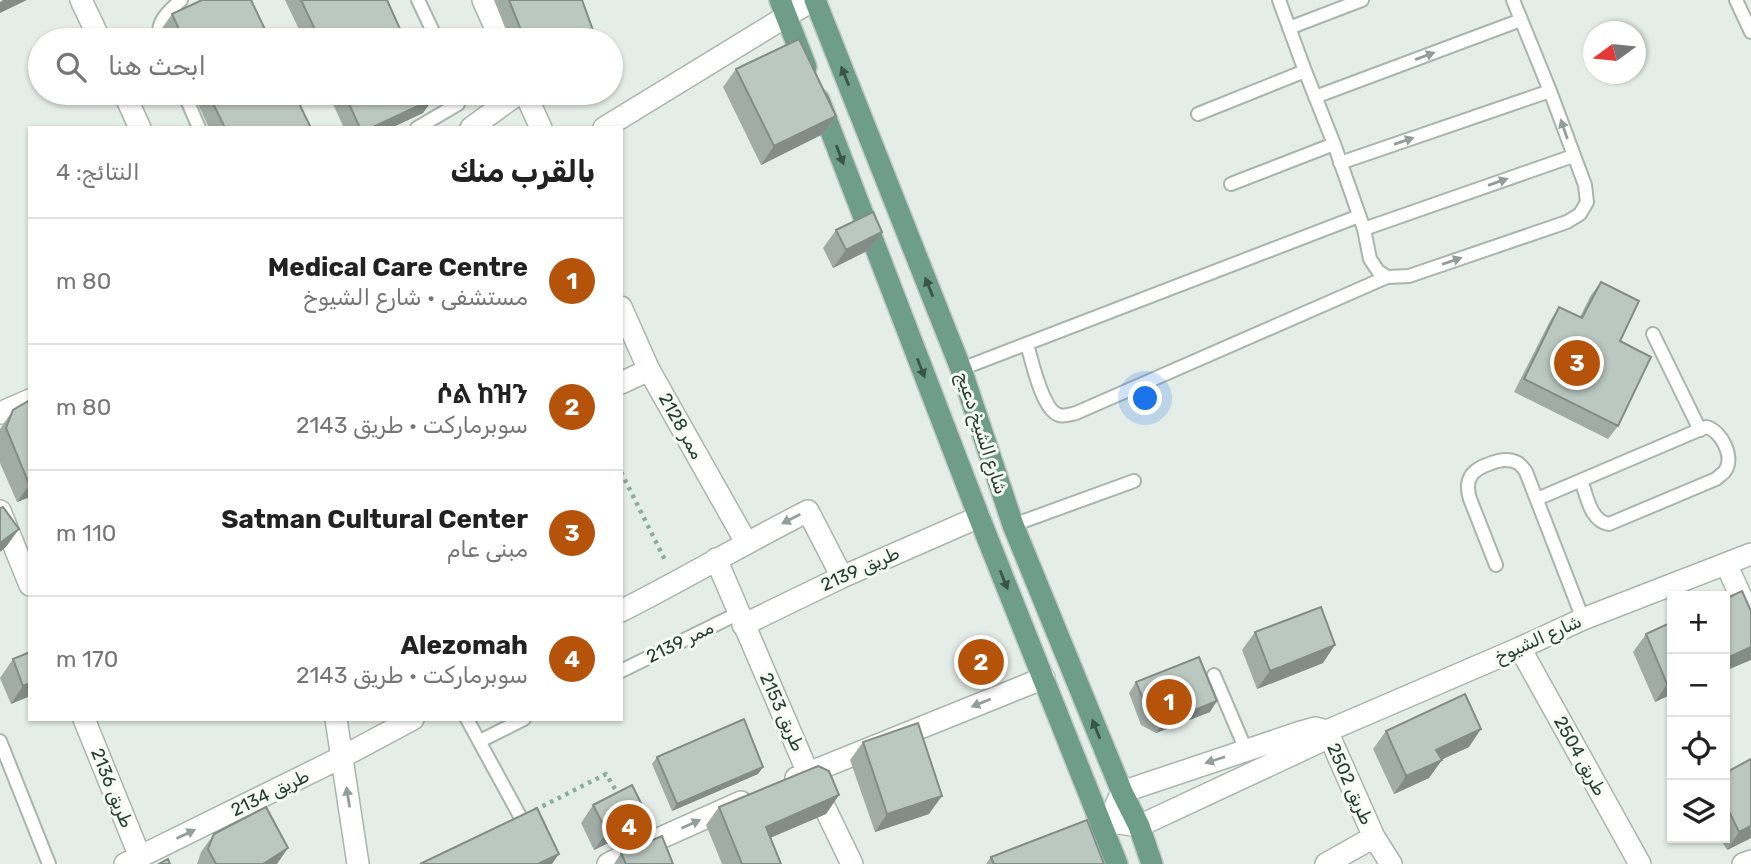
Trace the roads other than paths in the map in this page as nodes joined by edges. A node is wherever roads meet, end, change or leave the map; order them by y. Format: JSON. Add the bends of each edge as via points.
{"nodes":[{"id":1,"x":81,"y":0,"type":"edge"},
{"id":2,"x":181,"y":0,"type":"edge"},
{"id":3,"x":418,"y":0,"type":"edge"},
{"id":4,"x":483,"y":0,"type":"edge"},
{"id":5,"x":814,"y":0,"type":"edge"},
{"id":6,"x":1279,"y":0,"type":"edge"},
{"id":7,"x":1362,"y":0,"type":"edge"},
{"id":8,"x":1513,"y":0,"type":"edge"},
{"id":9,"x":1736,"y":0,"type":"edge"},
{"id":10,"x":784,"y":8,"type":"edge"},
{"id":11,"x":1521,"y":20,"type":"junction"},
{"id":12,"x":94,"y":28,"type":"edge"},
{"id":13,"x":159,"y":28,"type":"edge"},
{"id":14,"x":432,"y":28,"type":"edge"},
{"id":15,"x":496,"y":28,"type":"edge"},
{"id":16,"x":1289,"y":28,"type":"junction"},
{"id":17,"x":1751,"y":32,"type":"edge"},
{"id":18,"x":1305,"y":71,"type":"junction"},
{"id":19,"x":1550,"y":91,"type":"junction"},
{"id":20,"x":1315,"y":97,"type":"junction"},
{"id":21,"x":129,"y":105,"type":"edge"},
{"id":22,"x":189,"y":105,"type":"edge"},
{"id":23,"x":456,"y":105,"type":"edge"},
{"id":24,"x":503,"y":105,"type":"edge"},
{"id":25,"x":530,"y":105,"type":"edge"},
{"id":26,"x":1198,"y":114,"type":"dead end"},
{"id":27,"x":139,"y":126,"type":"edge"},
{"id":28,"x":198,"y":126,"type":"edge"},
{"id":29,"x":420,"y":126,"type":"edge"},
{"id":30,"x":474,"y":126,"type":"edge"},
{"id":31,"x":540,"y":126,"type":"edge"},
{"id":32,"x":607,"y":126,"type":"edge"},
{"id":33,"x":1334,"y":145,"type":"junction"},
{"id":34,"x":1573,"y":156,"type":"junction"},
{"id":35,"x":1340,"y":163,"type":"junction"},
{"id":36,"x":1231,"y":184,"type":"dead end"},
{"id":37,"x":1359,"y":216,"type":"junction"},
{"id":38,"x":1364,"y":229,"type":"junction"},
{"id":39,"x":1387,"y":277,"type":"junction"},
{"id":40,"x":623,"y":312,"type":"edge"},
{"id":41,"x":1653,"y":334,"type":"dead end"},
{"id":42,"x":1027,"y":344,"type":"junction"},
{"id":43,"x":961,"y":369,"type":"junction"},
{"id":44,"x":649,"y":370,"type":"junction"},
{"id":45,"x":623,"y":382,"type":"edge"},
{"id":46,"x":28,"y":401,"type":"edge"},
{"id":47,"x":0,"y":413,"type":"edge"},
{"id":48,"x":1700,"y":430,"type":"junction"},
{"id":49,"x":1581,"y":480,"type":"junction"},
{"id":50,"x":1134,"y":481,"type":"dead end"},
{"id":51,"x":1537,"y":499,"type":"junction"},
{"id":52,"x":0,"y":512,"type":"edge"},
{"id":53,"x":979,"y":517,"type":"junction"},
{"id":54,"x":1013,"y":526,"type":"junction"},
{"id":55,"x":746,"y":542,"type":"junction"},
{"id":56,"x":1751,"y":554,"type":"edge"},
{"id":57,"x":716,"y":559,"type":"junction"},
{"id":58,"x":1726,"y":564,"type":"junction"},
{"id":59,"x":1496,"y":565,"type":"dead end"},
{"id":60,"x":842,"y":577,"type":"junction"},
{"id":61,"x":28,"y":579,"type":"edge"},
{"id":62,"x":623,"y":610,"type":"edge"},
{"id":63,"x":1583,"y":618,"type":"junction"},
{"id":64,"x":1751,"y":618,"type":"edge"},
{"id":65,"x":741,"y":619,"type":"junction"},
{"id":66,"x":1520,"y":648,"type":"junction"},
{"id":67,"x":623,"y":670,"type":"edge"},
{"id":68,"x":1214,"y":675,"type":"dead end"},
{"id":69,"x":1044,"y":678,"type":"junction"},
{"id":70,"x":85,"y":721,"type":"edge"},
{"id":71,"x":335,"y":721,"type":"edge"},
{"id":72,"x":408,"y":721,"type":"edge"},
{"id":73,"x":468,"y":721,"type":"edge"},
{"id":74,"x":520,"y":721,"type":"edge"},
{"id":75,"x":1327,"y":731,"type":"junction"},
{"id":76,"x":0,"y":741,"type":"edge"},
{"id":77,"x":480,"y":741,"type":"junction"},
{"id":78,"x":1246,"y":750,"type":"junction"},
{"id":79,"x":342,"y":757,"type":"junction"},
{"id":80,"x":808,"y":773,"type":"junction"},
{"id":81,"x":783,"y":783,"type":"edge"},
{"id":82,"x":1122,"y":792,"type":"junction"},
{"id":83,"x":759,"y":794,"type":"edge"},
{"id":84,"x":1104,"y":823,"type":"junction"},
{"id":85,"x":1139,"y":827,"type":"junction"},
{"id":86,"x":1374,"y":837,"type":"junction"},
{"id":87,"x":533,"y":841,"type":"edge"},
{"id":88,"x":145,"y":859,"type":"edge"},
{"id":89,"x":1751,"y":861,"type":"edge"},
{"id":90,"x":49,"y":864,"type":"edge"},
{"id":91,"x":358,"y":864,"type":"edge"},
{"id":92,"x":608,"y":864,"type":"edge"},
{"id":93,"x":852,"y":864,"type":"edge"},
{"id":94,"x":1117,"y":864,"type":"edge"},
{"id":95,"x":1152,"y":864,"type":"edge"},
{"id":96,"x":1325,"y":864,"type":"edge"},
{"id":97,"x":1391,"y":864,"type":"edge"},
{"id":98,"x":1640,"y":864,"type":"edge"},
{"id":99,"x":1743,"y":864,"type":"edge"}],
"edges":[{"from":1,"to":12,"type":"street"},
{"from":2,"to":13,"type":"lane"},
{"from":3,"to":14,"type":"lane"},
{"from":4,"to":15,"type":"street"},
{"from":5,"to":10,"type":"street"},
{"from":43,"to":5,"type":"main road","name":"شارع الشيخ دعيج","one_way":true},
{"from":6,"to":16,"type":"lane"},
{"from":7,"to":16,"type":"lane"},
{"from":8,"to":11,"type":"lane"},
{"from":9,"to":17,"type":"lane"},
{"from":10,"to":32,"type":"street"},
{"from":10,"to":53,"type":"main road","name":"شارع الشيخ دعيج","one_way":true},
{"from":11,"to":19,"type":"lane"},
{"from":20,"to":11,"type":"lane","one_way":true},
{"from":16,"to":18,"type":"lane"},
{"from":18,"to":20,"type":"lane"},
{"from":18,"to":26,"type":"lane"},
{"from":34,"to":19,"type":"lane","one_way":true},
{"from":35,"to":19,"type":"lane","one_way":true},
{"from":20,"to":33,"type":"lane"},
{"from":21,"to":27,"type":"street"},
{"from":22,"to":28,"type":"lane"},
{"from":23,"to":29,"type":"lane"},
{"from":24,"to":30,"type":"street"},
{"from":25,"to":31,"type":"street"},
{"from":33,"to":35,"type":"lane"},
{"from":33,"to":36,"type":"lane"},
{"from":38,"to":34,"type":"lane","one_way":true},
{"from":39,"to":34,"type":"lane","one_way":true,"via":[[1409,276],[1580,214],[1587,192]]},
{"from":35,"to":37,"type":"lane"},
{"from":37,"to":38,"type":"lane"},
{"from":37,"to":42,"type":"lane"},
{"from":38,"to":39,"type":"lane","via":[[1370,259]]},
{"from":39,"to":42,"type":"lane","via":[[1066,415],[1050,410]]},
{"from":40,"to":44,"type":"street","name":"ممر 2128"},
{"from":41,"to":48,"type":"lane"},
{"from":42,"to":43,"type":"lane"},
{"from":43,"to":54,"type":"main road","name":"شارع الشيخ دعيج"},
{"from":44,"to":45,"type":"street"},
{"from":44,"to":55,"type":"street","name":"ممر 2128"},
{"from":46,"to":47,"type":"street"},
{"from":48,"to":49,"type":"lane"},
{"from":48,"to":49,"type":"lane","via":[[1713,428],[1719,434],[1729,463],[1725,472],[1629,516],[1602,523],[1592,512]]},
{"from":49,"to":51,"type":"lane"},
{"from":50,"to":54,"type":"lane"},
{"from":51,"to":59,"type":"lane","via":[[1519,464],[1498,461],[1478,467],[1472,474],[1467,491]]},
{"from":51,"to":63,"type":"lane"},
{"from":52,"to":61,"type":"street"},
{"from":53,"to":60,"type":"street","name":"طريق 2139"},
{"from":53,"to":69,"type":"main road","name":"شارع الشيخ دعيج","one_way":true},
{"from":82,"to":54,"type":"main road","name":"شارع الشيخ دعيج","one_way":true},
{"from":55,"to":57,"type":"street"},
{"from":60,"to":55,"type":"street","one_way":true,"via":[[808,511]]},
{"from":56,"to":58,"type":"street","name":"شارع الشيوخ"},
{"from":57,"to":62,"type":"street"},
{"from":57,"to":65,"type":"street","name":"طريق 2153"},
{"from":58,"to":63,"type":"street","name":"شارع الشيوخ"},
{"from":58,"to":64,"type":"street"},
{"from":60,"to":65,"type":"street","name":"طريق 2139"},
{"from":63,"to":66,"type":"street","name":"شارع الشيوخ"},
{"from":65,"to":67,"type":"lane","name":"ممر 2139"},
{"from":65,"to":80,"type":"street","name":"طريق 2153"},
{"from":66,"to":75,"type":"street","name":"شارع الشيوخ"},
{"from":66,"to":98,"type":"street","name":"طريق 2504"},
{"from":68,"to":78,"type":"lane"},
{"from":69,"to":80,"type":"street","one_way":true},
{"from":69,"to":84,"type":"main road","name":"شارع الشيخ دعيج"},
{"from":70,"to":88,"type":"street","name":"طريق 2136"},
{"from":71,"to":79,"type":"street"},
{"from":72,"to":79,"type":"street","name":"طريق 2134"},
{"from":73,"to":77,"type":"lane"},
{"from":74,"to":77,"type":"lane"},
{"from":75,"to":78,"type":"street","name":"شارع الشيوخ","via":[[1315,728]]},
{"from":75,"to":85,"type":"street","name":"شارع الشيوخ","via":[[1320,742]]},
{"from":75,"to":86,"type":"street","name":"طريق 2502"},
{"from":76,"to":90,"type":"lane"},
{"from":77,"to":87,"type":"lane"},
{"from":78,"to":82,"type":"street","name":"شارع الشيوخ","one_way":true},
{"from":88,"to":79,"type":"street","name":"طريق 2134","one_way":true},
{"from":91,"to":79,"type":"street","one_way":true},
{"from":80,"to":81,"type":"street"},
{"from":80,"to":93,"type":"street","name":"طريق 2153"},
{"from":82,"to":84,"type":"street"},
{"from":82,"to":85,"type":"main road","name":"شارع الشيخ دعيج"},
{"from":92,"to":83,"type":"street","one_way":true},
{"from":84,"to":85,"type":"street"},
{"from":84,"to":94,"type":"main road","name":"شارع الشيخ دعيج"},
{"from":85,"to":95,"type":"main road","name":"شارع الشيخ دعيج"},
{"from":86,"to":96,"type":"street","name":"طريق 2502"},
{"from":86,"to":97,"type":"street","name":"طريق 2502"},
{"from":89,"to":99,"type":"street"}]}
